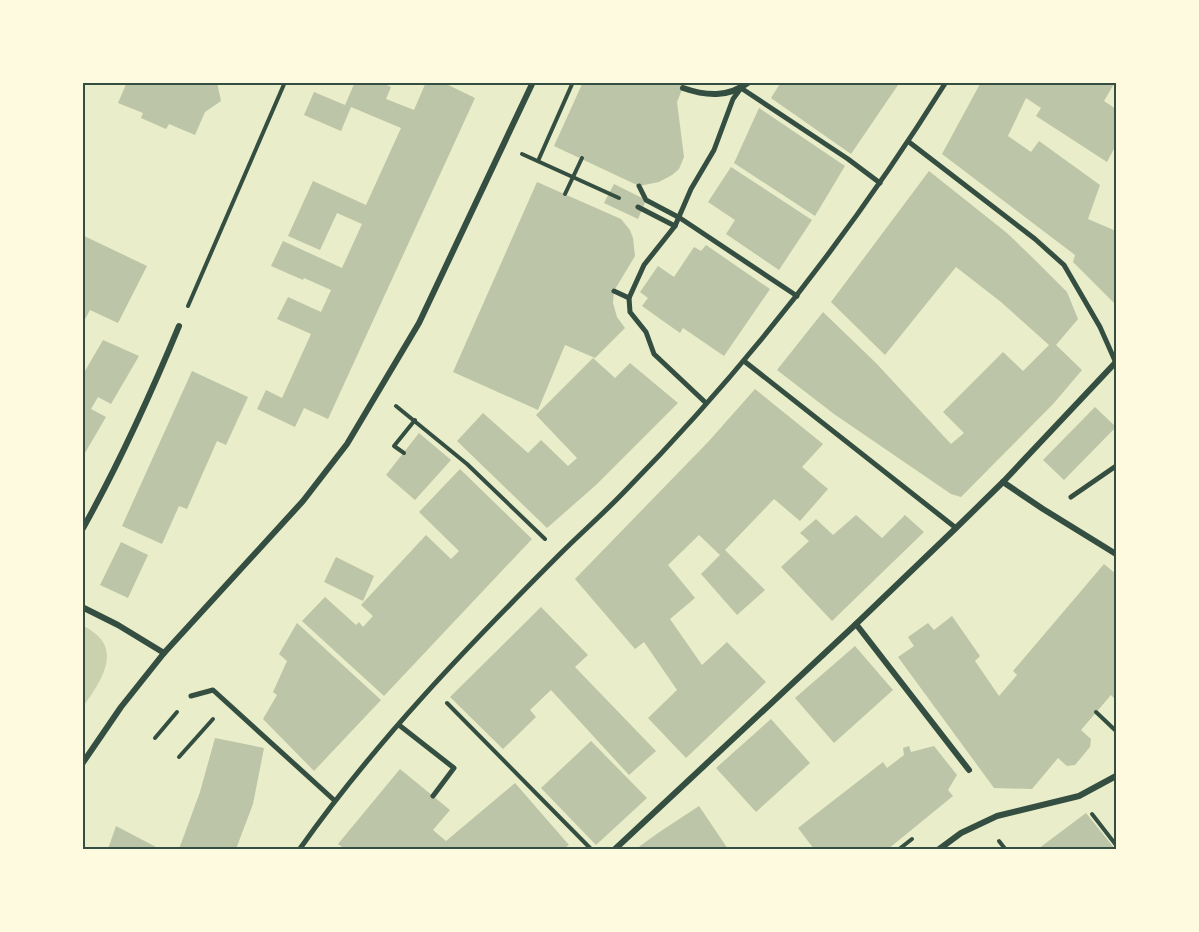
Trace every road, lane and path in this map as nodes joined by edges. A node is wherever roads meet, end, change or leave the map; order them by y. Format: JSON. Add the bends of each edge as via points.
{"nodes":[{"id":1,"x":285,"y":82,"type":"edge"},
{"id":2,"x":533,"y":82,"type":"edge"},
{"id":3,"x":573,"y":82,"type":"edge"},
{"id":4,"x":749,"y":82,"type":"edge"},
{"id":5,"x":946,"y":82,"type":"edge"},
{"id":6,"x":683,"y":88,"type":"dead end"},
{"id":7,"x":741,"y":88,"type":"junction"},
{"id":8,"x":909,"y":142,"type":"junction"},
{"id":9,"x":502,"y":146,"type":"junction"},
{"id":10,"x":582,"y":158,"type":"dead end"},
{"id":11,"x":538,"y":161,"type":"junction"},
{"id":12,"x":573,"y":177,"type":"junction"},
{"id":13,"x":880,"y":183,"type":"junction"},
{"id":14,"x":639,"y":186,"type":"dead end"},
{"id":15,"x":565,"y":194,"type":"dead end"},
{"id":16,"x":613,"y":195,"type":"dead end"},
{"id":17,"x":638,"y":207,"type":"dead end"},
{"id":18,"x":680,"y":218,"type":"junction"},
{"id":19,"x":675,"y":226,"type":"junction"},
{"id":20,"x":614,"y":291,"type":"dead end"},
{"id":21,"x":796,"y":296,"type":"junction"},
{"id":22,"x":628,"y":298,"type":"junction"},
{"id":23,"x":179,"y":326,"type":"joint"},
{"id":24,"x":744,"y":361,"type":"junction"},
{"id":25,"x":1116,"y":362,"type":"edge"},
{"id":26,"x":706,"y":403,"type":"junction"},
{"id":27,"x":404,"y":453,"type":"dead end"},
{"id":28,"x":1116,"y":466,"type":"edge"},
{"id":29,"x":1003,"y":482,"type":"junction"},
{"id":30,"x":1071,"y":497,"type":"dead end"},
{"id":31,"x":956,"y":528,"type":"junction"},
{"id":32,"x":82,"y":530,"type":"edge"},
{"id":33,"x":560,"y":554,"type":"junction"},
{"id":34,"x":1116,"y":554,"type":"edge"},
{"id":35,"x":82,"y":607,"type":"edge"},
{"id":36,"x":856,"y":624,"type":"junction"},
{"id":37,"x":164,"y":653,"type":"junction"},
{"id":38,"x":432,"y":687,"type":"junction"},
{"id":39,"x":191,"y":696,"type":"dead end"},
{"id":40,"x":227,"y":702,"type":"junction"},
{"id":41,"x":180,"y":709,"type":"dead end"},
{"id":42,"x":1096,"y":712,"type":"dead end"},
{"id":43,"x":399,"y":725,"type":"junction"},
{"id":44,"x":1116,"y":731,"type":"edge"},
{"id":45,"x":155,"y":738,"type":"dead end"},
{"id":46,"x":179,"y":757,"type":"dead end"},
{"id":47,"x":82,"y":764,"type":"edge"},
{"id":48,"x":969,"y":770,"type":"dead end"},
{"id":49,"x":1116,"y":776,"type":"edge"},
{"id":50,"x":433,"y":796,"type":"dead end"},
{"id":51,"x":1078,"y":796,"type":"junction"},
{"id":52,"x":334,"y":800,"type":"junction"},
{"id":53,"x":912,"y":839,"type":"dead end"},
{"id":54,"x":895,"y":844,"type":"dead end"},
{"id":55,"x":1116,"y":844,"type":"edge"},
{"id":56,"x":299,"y":849,"type":"edge"},
{"id":57,"x":592,"y":849,"type":"edge"},
{"id":58,"x":614,"y":849,"type":"edge"},
{"id":59,"x":898,"y":849,"type":"edge"},
{"id":60,"x":938,"y":849,"type":"edge"}],
"edges":[{"from":1,"to":23,"type":"path"},
{"from":2,"to":9,"type":"street"},
{"from":3,"to":11,"type":"path"},
{"from":4,"to":7,"type":"street"},
{"from":5,"to":8,"type":"street"},
{"from":6,"to":7,"type":"street","via":[[719,95]]},
{"from":7,"to":13,"type":"street"},
{"from":7,"to":18,"type":"street"},
{"from":8,"to":13,"type":"street"},
{"from":8,"to":25,"type":"street","via":[[1064,265]]},
{"from":9,"to":11,"type":"path"},
{"from":9,"to":37,"type":"street","via":[[419,323],[347,444],[303,501]]},
{"from":10,"to":12,"type":"path"},
{"from":11,"to":12,"type":"path"},
{"from":12,"to":15,"type":"path"},
{"from":12,"to":16,"type":"path"},
{"from":13,"to":21,"type":"street"},
{"from":14,"to":18,"type":"street","via":[[646,200]]},
{"from":17,"to":19,"type":"street"},
{"from":18,"to":19,"type":"street"},
{"from":18,"to":21,"type":"street"},
{"from":19,"to":22,"type":"street","via":[[644,265]]},
{"from":20,"to":22,"type":"street"},
{"from":21,"to":24,"type":"street"},
{"from":22,"to":26,"type":"street","via":[[630,312],[646,332],[654,354]]},
{"from":23,"to":32,"type":"street","via":[[146,405]]},
{"from":24,"to":26,"type":"street"},
{"from":24,"to":31,"type":"street"},
{"from":25,"to":29,"type":"street"},
{"from":26,"to":33,"type":"street","via":[[626,491]]},
{"from":27,"to":33,"type":"path","via":[[394,446],[415,420]]},
{"from":28,"to":30,"type":"street"},
{"from":29,"to":31,"type":"street"},
{"from":29,"to":34,"type":"street"},
{"from":31,"to":36,"type":"street"},
{"from":33,"to":38,"type":"street"},
{"from":35,"to":37,"type":"street"},
{"from":36,"to":48,"type":"street"},
{"from":36,"to":58,"type":"street"},
{"from":37,"to":47,"type":"street"},
{"from":38,"to":43,"type":"street"},
{"from":38,"to":57,"type":"path"},
{"from":39,"to":40,"type":"street","via":[[213,690]]},
{"from":40,"to":46,"type":"path"},
{"from":40,"to":52,"type":"street"},
{"from":41,"to":45,"type":"path"},
{"from":42,"to":44,"type":"path"},
{"from":43,"to":50,"type":"street","via":[[454,768]]},
{"from":43,"to":52,"type":"street"},
{"from":49,"to":51,"type":"street"},
{"from":51,"to":55,"type":"path"},
{"from":51,"to":60,"type":"street","via":[[997,816]]},
{"from":52,"to":56,"type":"street"},
{"from":53,"to":59,"type":"path"},
{"from":54,"to":59,"type":"path"}]}
